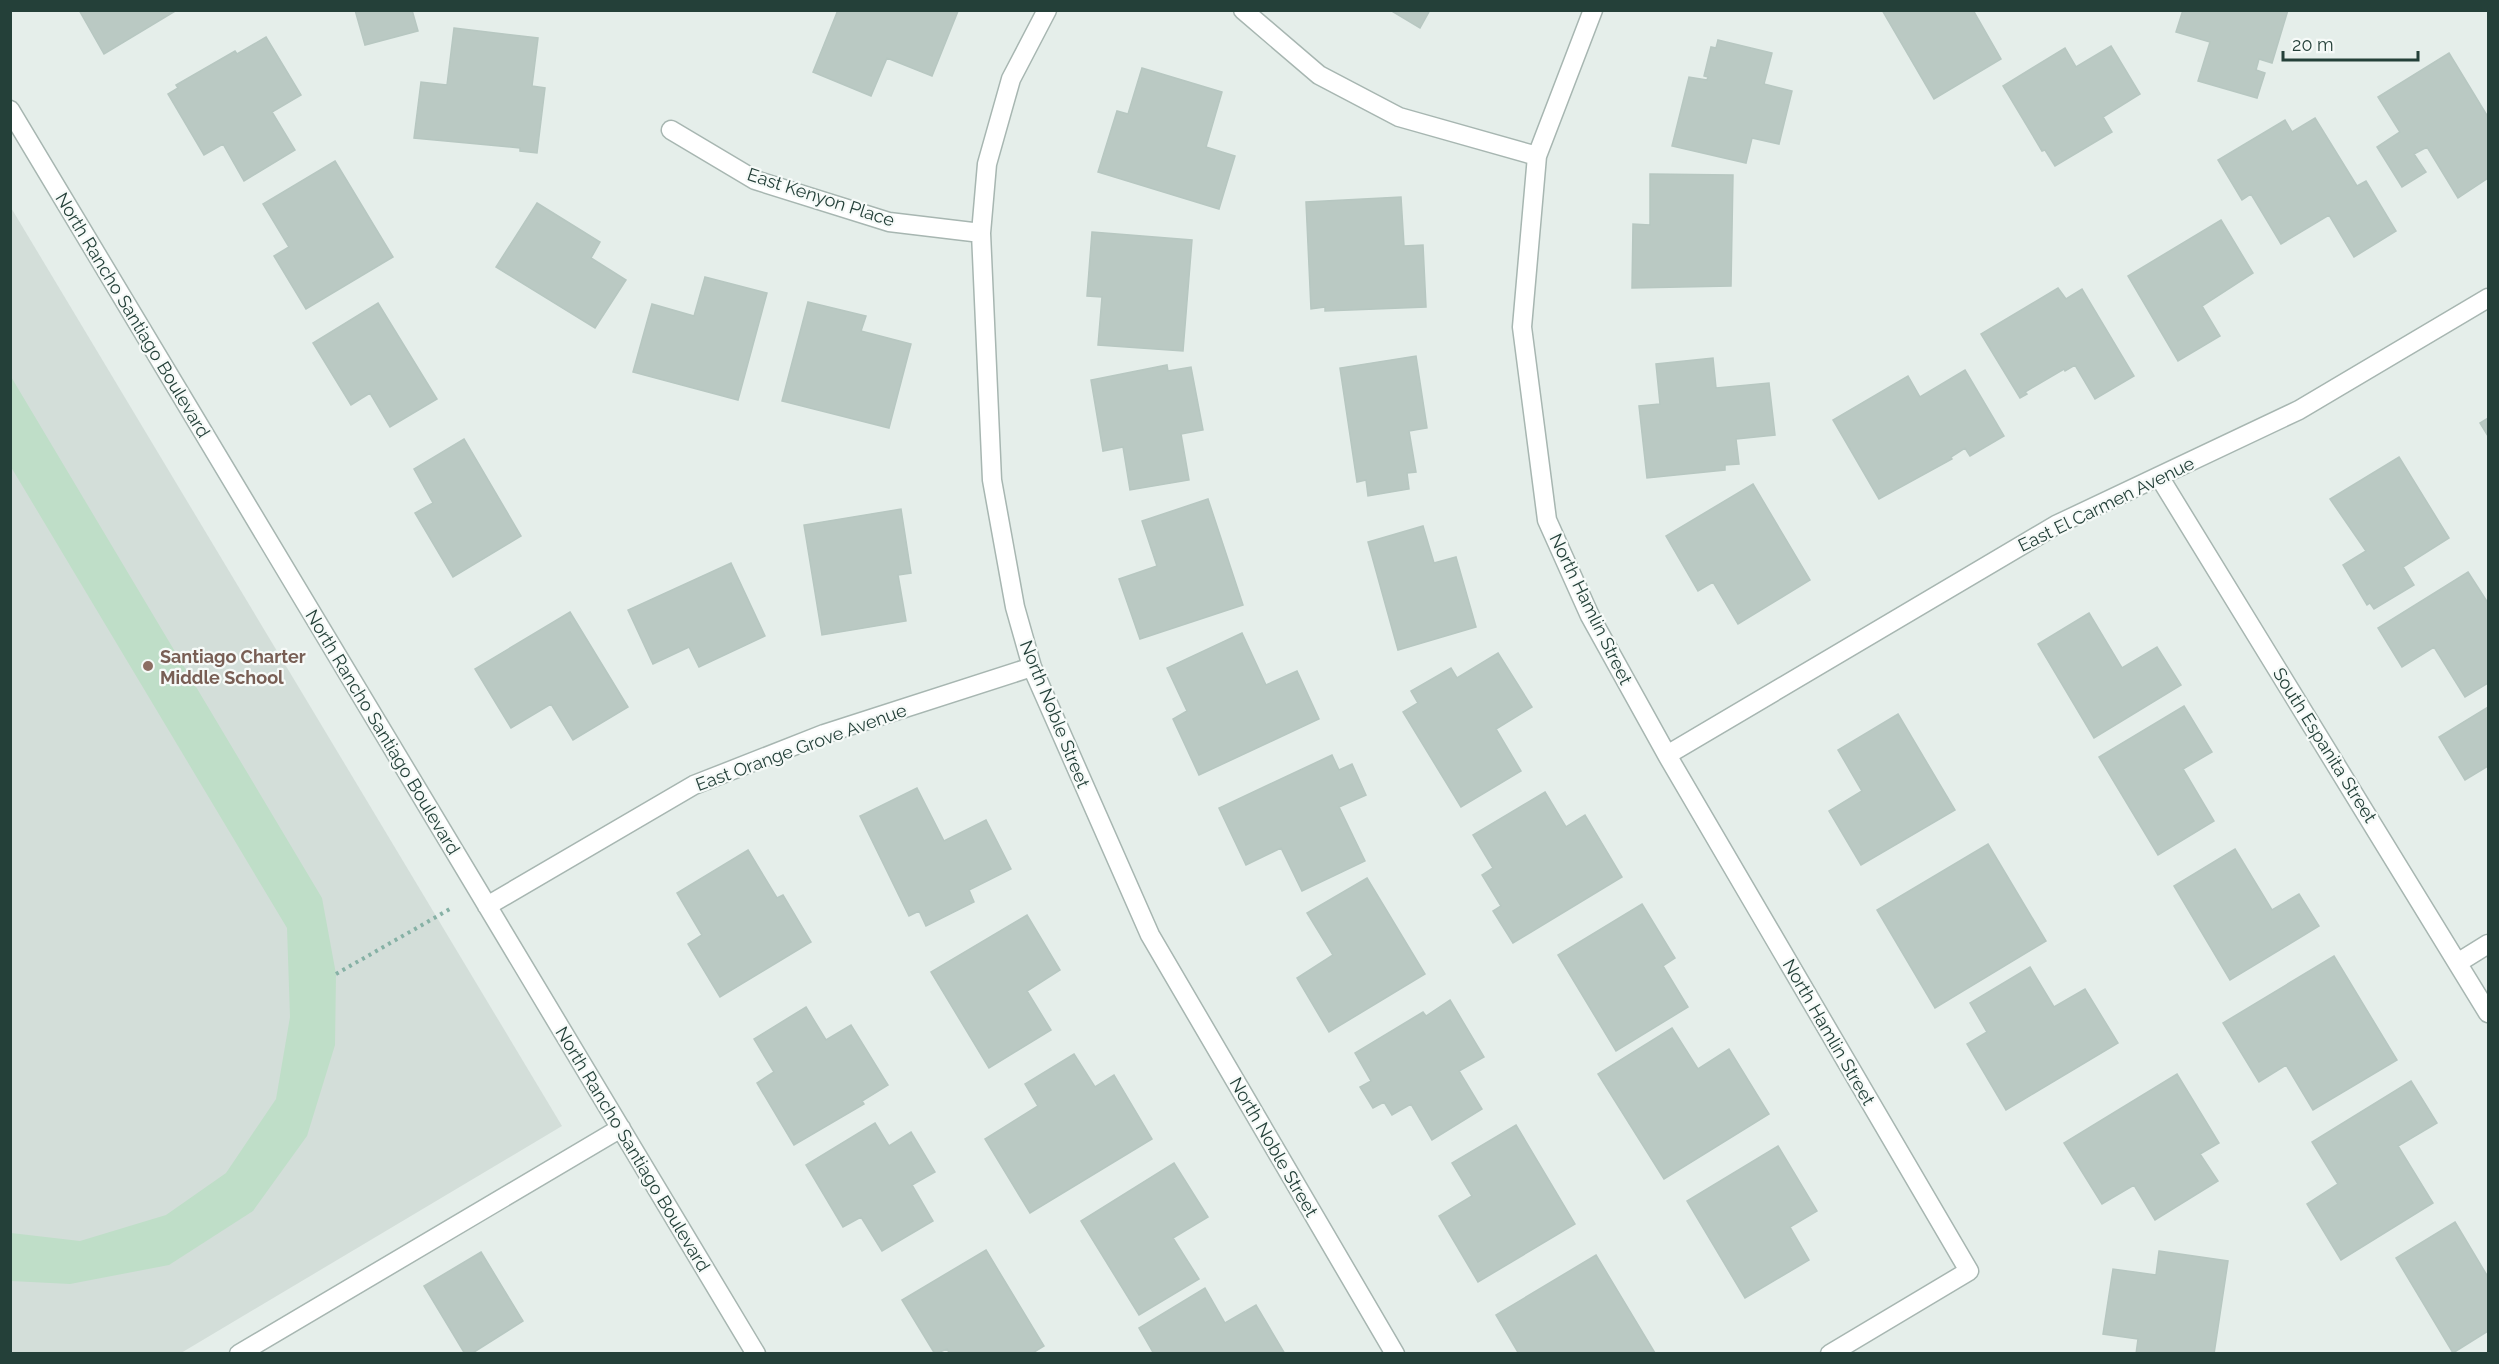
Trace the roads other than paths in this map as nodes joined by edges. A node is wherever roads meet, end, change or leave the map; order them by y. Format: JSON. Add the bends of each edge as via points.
{"nodes":[{"id":1,"x":1047,"y":10,"type":"edge"},
{"id":2,"x":1243,"y":10,"type":"edge"},
{"id":3,"x":1593,"y":10,"type":"edge"},
{"id":4,"x":10,"y":110,"type":"edge"},
{"id":5,"x":671,"y":130,"type":"dead end"},
{"id":6,"x":1537,"y":156,"type":"junction"},
{"id":7,"x":981,"y":233,"type":"junction"},
{"id":8,"x":2488,"y":298,"type":"edge"},
{"id":9,"x":2160,"y":478,"type":"junction"},
{"id":10,"x":1032,"y":667,"type":"junction"},
{"id":11,"x":1667,"y":755,"type":"junction"},
{"id":12,"x":483,"y":899,"type":"junction"},
{"id":13,"x":2488,"y":944,"type":"edge"},
{"id":14,"x":2459,"y":962,"type":"junction"},
{"id":15,"x":2488,"y":1013,"type":"edge"},
{"id":16,"x":621,"y":1128,"type":"junction"},
{"id":17,"x":239,"y":1353,"type":"edge"},
{"id":18,"x":756,"y":1353,"type":"edge"},
{"id":19,"x":1395,"y":1353,"type":"edge"},
{"id":20,"x":1830,"y":1353,"type":"edge"}],
"edges":[{"from":1,"to":7,"type":"street","name":"North Noble Street","via":[[1011,79],[987,164]]},
{"from":2,"to":6,"type":"street","via":[[1319,75],[1399,117]]},
{"from":3,"to":6,"type":"street"},
{"from":4,"to":12,"type":"street","name":"North Rancho Santiago Boulevard"},
{"from":5,"to":7,"type":"street","name":"East Kenyon Place","via":[[755,180],[889,222]]},
{"from":6,"to":11,"type":"street","name":"North Hamlin Street","via":[[1522,327],[1547,520],[1590,616]]},
{"from":7,"to":10,"type":"street","name":"North Noble Street","via":[[992,480],[1015,607]]},
{"from":8,"to":9,"type":"street","name":"East El Carmen Avenue","via":[[2299,410]]},
{"from":9,"to":11,"type":"street","name":"East El Carmen Avenue","via":[[2056,525]]},
{"from":9,"to":14,"type":"street","name":"South Espanita Street"},
{"from":10,"to":12,"type":"street","name":"East Orange Grove Avenue","via":[[824,734],[693,785]]},
{"from":10,"to":19,"type":"street","name":"North Noble Street","via":[[1150,935]]},
{"from":11,"to":20,"type":"street","name":"North Hamlin Street","via":[[1969,1271]]},
{"from":12,"to":16,"type":"street","name":"North Rancho Santiago Boulevard"},
{"from":13,"to":14,"type":"street"},
{"from":14,"to":15,"type":"street","name":"South Espanita Street"},
{"from":16,"to":17,"type":"street"},
{"from":16,"to":18,"type":"street","name":"North Rancho Santiago Boulevard"}]}
